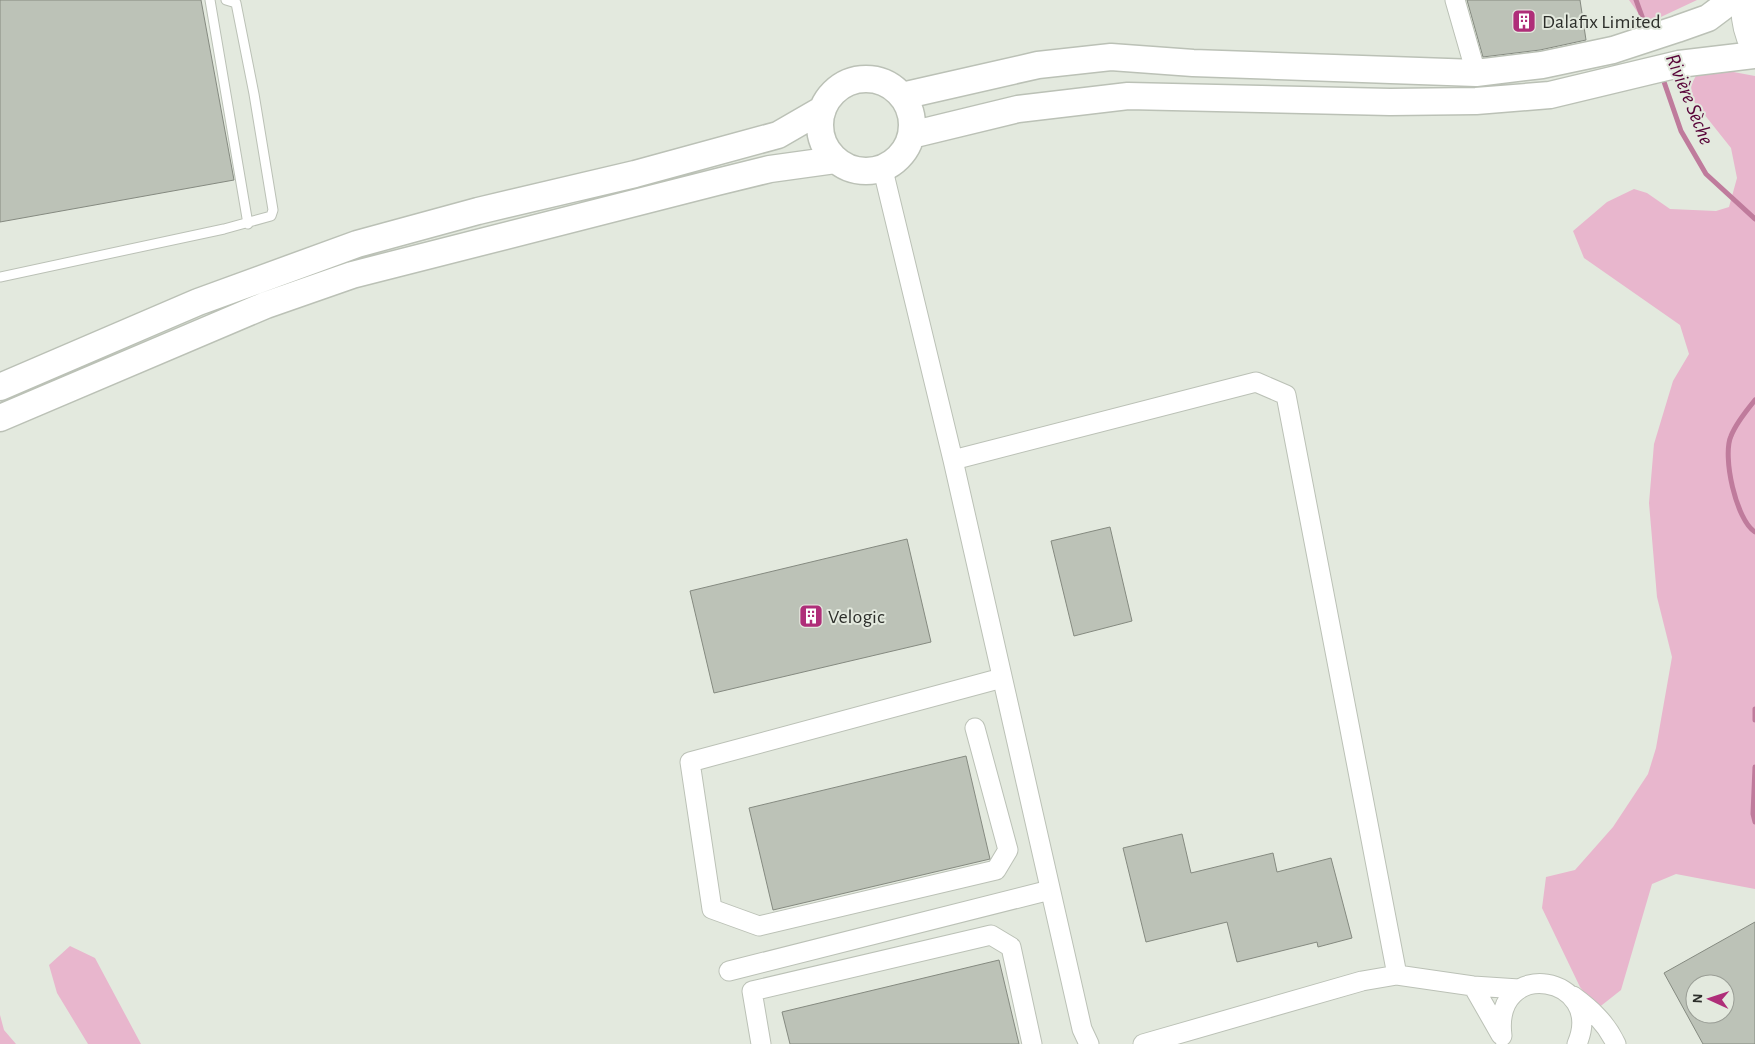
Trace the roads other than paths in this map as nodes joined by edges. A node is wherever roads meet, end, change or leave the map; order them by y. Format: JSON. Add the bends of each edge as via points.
{"nodes":[{"id":1,"x":210,"y":0,"type":"edge"},
{"id":2,"x":226,"y":0,"type":"edge"},
{"id":3,"x":1455,"y":0,"type":"edge"},
{"id":4,"x":1732,"y":0,"type":"edge"},
{"id":5,"x":1746,"y":0,"type":"edge"},
{"id":6,"x":1755,"y":47,"type":"edge"},
{"id":7,"x":1755,"y":55,"type":"edge"},
{"id":8,"x":1476,"y":73,"type":"junction"},
{"id":9,"x":902,"y":96,"type":"junction"},
{"id":10,"x":823,"y":109,"type":"junction"},
{"id":11,"x":911,"y":135,"type":"junction"},
{"id":12,"x":835,"y":160,"type":"junction"},
{"id":13,"x":883,"y":170,"type":"junction"},
{"id":14,"x":248,"y":224,"type":"junction"},
{"id":15,"x":0,"y":277,"type":"edge"},
{"id":16,"x":0,"y":387,"type":"edge"},
{"id":17,"x":0,"y":418,"type":"edge"},
{"id":18,"x":953,"y":460,"type":"junction"},
{"id":19,"x":1002,"y":678,"type":"junction"},
{"id":20,"x":975,"y":728,"type":"dead end"},
{"id":21,"x":1050,"y":890,"type":"junction"},
{"id":22,"x":730,"y":971,"type":"dead end"},
{"id":23,"x":1397,"y":975,"type":"junction"},
{"id":24,"x":1473,"y":986,"type":"junction"},
{"id":25,"x":1518,"y":989,"type":"junction"},
{"id":26,"x":1570,"y":994,"type":"junction"},
{"id":27,"x":1504,"y":1040,"type":"edge"},
{"id":28,"x":761,"y":1044,"type":"edge"},
{"id":29,"x":1032,"y":1044,"type":"edge"},
{"id":30,"x":1089,"y":1044,"type":"edge"},
{"id":31,"x":1143,"y":1044,"type":"edge"},
{"id":32,"x":1577,"y":1044,"type":"edge"},
{"id":33,"x":1616,"y":1044,"type":"edge"}],
"edges":[{"from":1,"to":14,"type":"lane"},
{"from":2,"to":14,"type":"lane","via":[[236,3],[274,210],[271,216]]},
{"from":3,"to":8,"type":"street"},
{"from":4,"to":8,"type":"street","via":[[1708,18],[1613,50],[1542,66]]},
{"from":5,"to":6,"type":"highway","via":[[1748,34]]},
{"from":7,"to":11,"type":"street","via":[[1679,64],[1550,95],[1476,101],[1390,102],[1128,96],[1018,109]]},
{"from":8,"to":9,"type":"street","via":[[1111,57],[1038,65]]},
{"from":9,"to":10,"type":"street","via":[[880,81],[853,81],[830,96]]},
{"from":9,"to":11,"type":"street","via":[[909,108]]},
{"from":10,"to":12,"type":"street","via":[[821,136]]},
{"from":10,"to":16,"type":"street","via":[[778,135],[357,244],[198,302]]},
{"from":11,"to":13,"type":"street","via":[[900,157]]},
{"from":12,"to":13,"type":"street","via":[[862,172]]},
{"from":12,"to":17,"type":"street","via":[[734,177],[352,275],[266,305]]},
{"from":13,"to":18,"type":"street"},
{"from":14,"to":15,"type":"lane"},
{"from":18,"to":19,"type":"street"},
{"from":18,"to":23,"type":"street","via":[[1256,382],[1286,395]]},
{"from":19,"to":20,"type":"street","via":[[690,762],[712,909],[759,926],[996,870],[1008,850]]},
{"from":19,"to":21,"type":"street"},
{"from":21,"to":22,"type":"street"},
{"from":21,"to":30,"type":"street","via":[[1082,1029]]},
{"from":23,"to":24,"type":"street"},
{"from":23,"to":31,"type":"street","via":[[1362,981]]},
{"from":24,"to":25,"type":"street"},
{"from":24,"to":27,"type":"street"},
{"from":25,"to":26,"type":"street","via":[[1546,982]]},
{"from":25,"to":27,"type":"street","via":[[1504,1006],[1500,1021]]},
{"from":26,"to":32,"type":"street","via":[[1582,1020],[1582,1034]]},
{"from":26,"to":33,"type":"street","via":[[1594,1012]]},
{"from":28,"to":29,"type":"street","via":[[752,991],[991,935],[1011,947]]}]}
